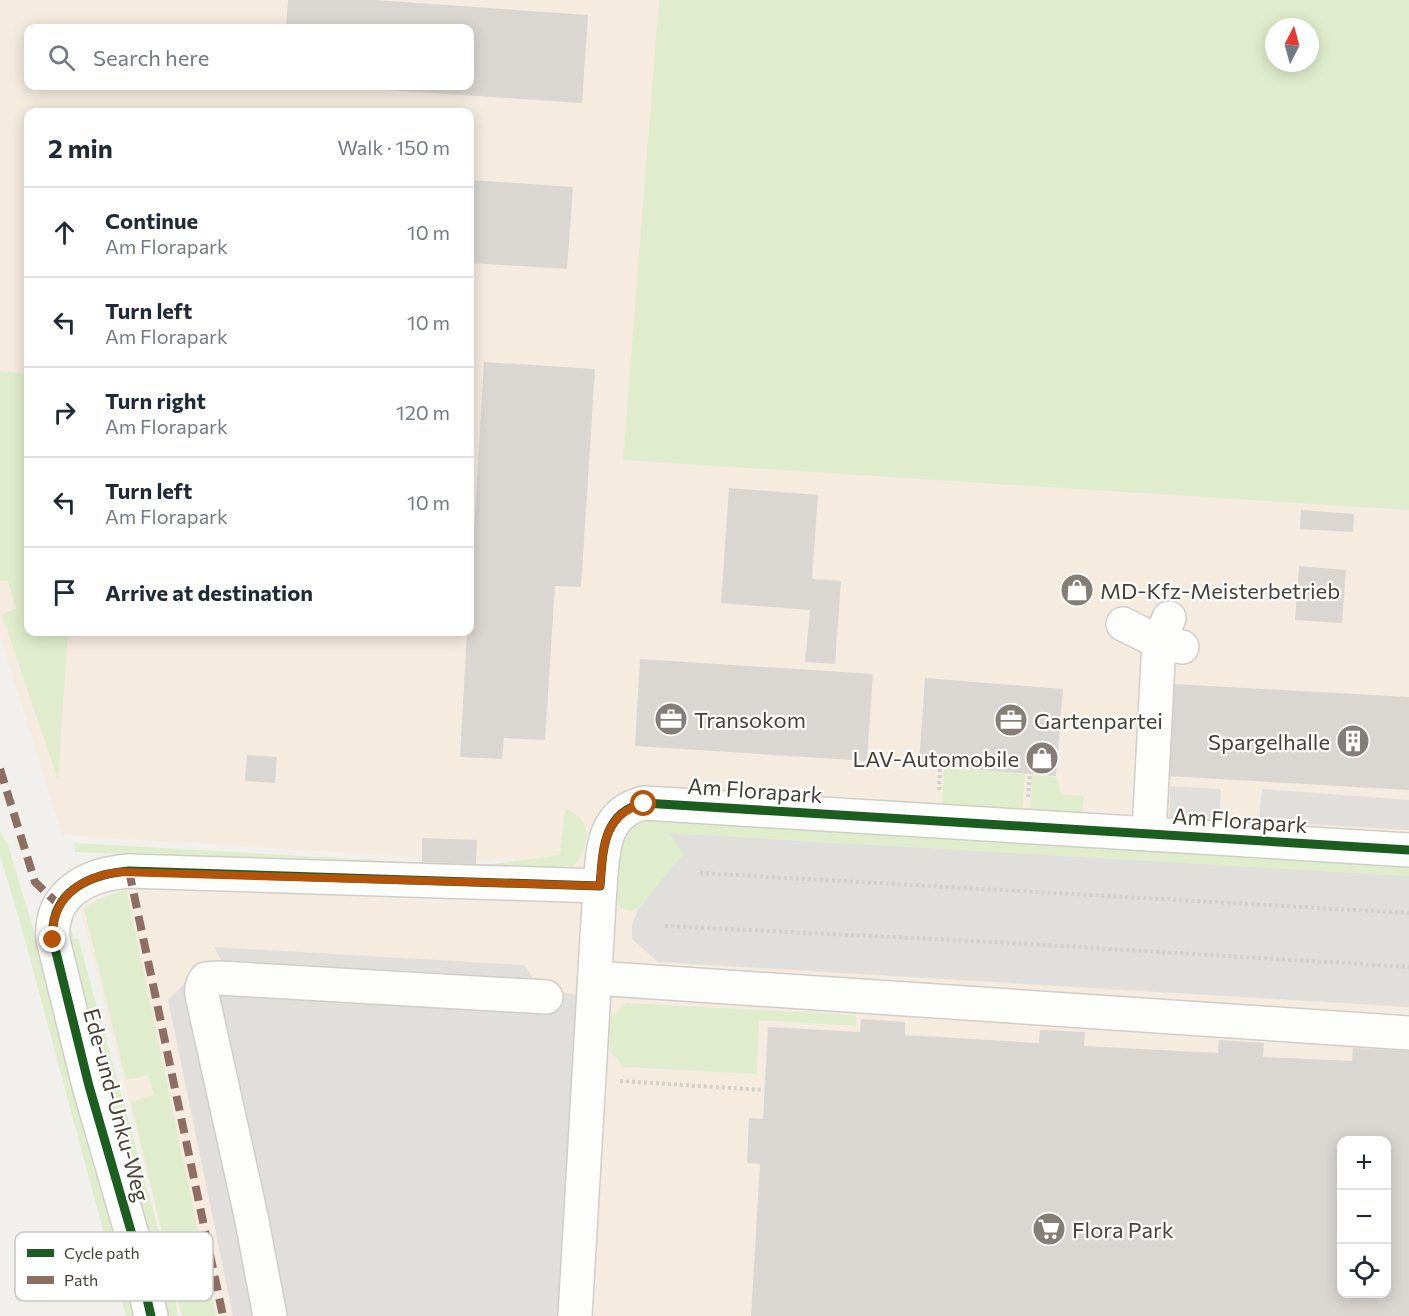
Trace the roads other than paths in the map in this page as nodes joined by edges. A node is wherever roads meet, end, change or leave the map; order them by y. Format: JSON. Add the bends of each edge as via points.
{"nodes":[{"id":1,"x":1123,"y":624,"type":"dead end"},
{"id":2,"x":1149,"y":834,"type":"junction"},
{"id":3,"x":1409,"y":850,"type":"edge"},
{"id":4,"x":600,"y":886,"type":"junction"},
{"id":5,"x":595,"y":978,"type":"junction"},
{"id":6,"x":546,"y":997,"type":"dead end"},
{"id":7,"x":1409,"y":1033,"type":"edge"},
{"id":8,"x":131,"y":1232,"type":"edge"},
{"id":9,"x":148,"y":1301,"type":"edge"},
{"id":10,"x":151,"y":1316,"type":"edge"},
{"id":11,"x":270,"y":1316,"type":"edge"},
{"id":12,"x":575,"y":1316,"type":"edge"}],
"edges":[{"from":1,"to":2,"type":"street","via":[[1170,636]]},
{"from":2,"to":3,"type":"street","name":"Am Florapark"},
{"from":2,"to":4,"type":"street","name":"Am Florapark","via":[[644,804],[631,806],[612,823],[603,848]]},
{"from":4,"to":5,"type":"street","name":"Am Florapark"},
{"from":4,"to":8,"type":"street","name":"Ede-und-Unku-Weg","via":[[121,872],[86,881],[69,893],[53,922],[53,940],[89,1086]]},
{"from":5,"to":7,"type":"street"},
{"from":5,"to":12,"type":"street","name":"Am Florapark"},
{"from":6,"to":11,"type":"street","via":[[219,978],[205,981],[202,995]]},
{"from":9,"to":10,"type":"street","name":"Ede-und-Unku-Weg"}]}
